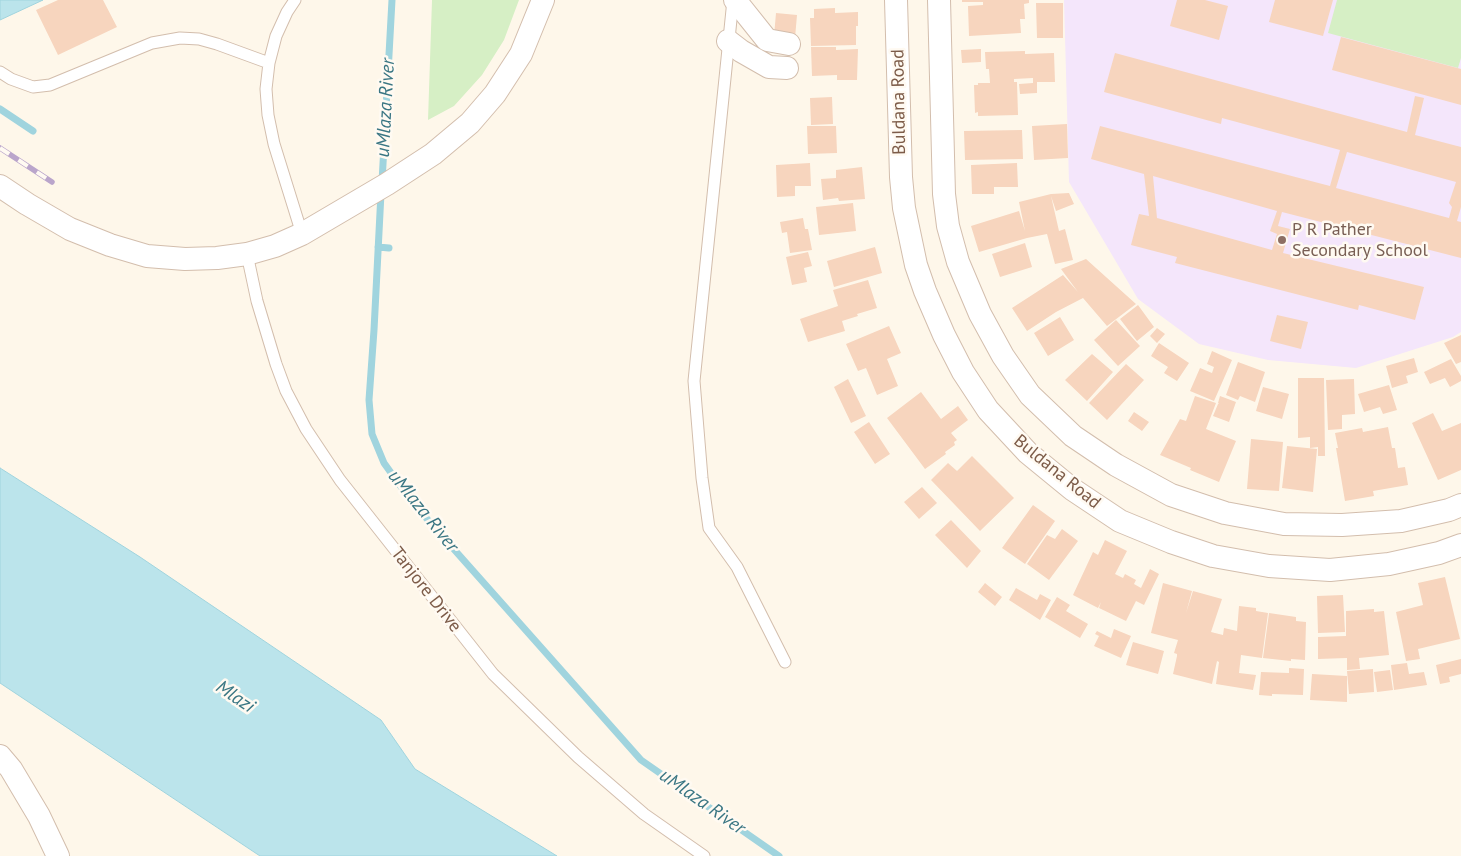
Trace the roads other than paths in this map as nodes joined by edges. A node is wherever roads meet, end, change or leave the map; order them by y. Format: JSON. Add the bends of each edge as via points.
{"nodes":[{"id":1,"x":295,"y":0,"type":"edge"},
{"id":2,"x":542,"y":0,"type":"edge"},
{"id":3,"x":734,"y":0,"type":"edge"},
{"id":4,"x":896,"y":0,"type":"edge"},
{"id":5,"x":938,"y":0,"type":"edge"},
{"id":6,"x":728,"y":41,"type":"junction"},
{"id":7,"x":789,"y":44,"type":"dead end"},
{"id":8,"x":269,"y":63,"type":"junction"},
{"id":9,"x":787,"y":68,"type":"dead end"},
{"id":10,"x":0,"y":72,"type":"edge"},
{"id":11,"x":0,"y":186,"type":"edge"},
{"id":12,"x":302,"y":234,"type":"junction"},
{"id":13,"x":247,"y":254,"type":"junction"},
{"id":14,"x":1461,"y":505,"type":"edge"},
{"id":15,"x":1461,"y":546,"type":"edge"},
{"id":16,"x":785,"y":662,"type":"dead end"},
{"id":17,"x":0,"y":756,"type":"edge"},
{"id":18,"x":58,"y":856,"type":"edge"},
{"id":19,"x":704,"y":856,"type":"edge"}],
"edges":[{"from":1,"to":8,"type":"lane","via":[[276,36]]},
{"from":2,"to":12,"type":"street","via":[[521,54],[470,122],[432,154]]},
{"from":3,"to":6,"type":"lane"},
{"from":3,"to":7,"type":"street","via":[[767,40]]},
{"from":4,"to":15,"type":"street","name":"Buldana Road","via":[[901,177],[916,265],[944,335],[963,372],[988,410],[1028,453],[1072,489],[1120,521],[1213,556],[1269,566],[1330,570],[1389,564],[1440,554]]},
{"from":5,"to":14,"type":"street","via":[[944,194],[948,226],[958,262],[980,314],[1003,356],[1030,395],[1044,409],[1073,436],[1116,465],[1171,495],[1225,513],[1284,524],[1342,525],[1401,521]]},
{"from":6,"to":9,"type":"street","via":[[769,66]]},
{"from":6,"to":16,"type":"lane","via":[[694,381],[702,478],[709,528],[737,567]]},
{"from":8,"to":10,"type":"lane","via":[[217,44],[180,38],[152,43],[50,85],[33,87]]},
{"from":8,"to":12,"type":"lane","via":[[268,115]]},
{"from":11,"to":13,"type":"street","via":[[70,229],[147,256],[185,259]]},
{"from":12,"to":13,"type":"street"},
{"from":13,"to":19,"type":"lane","name":"Tanjore Drive","via":[[257,301],[286,391],[306,429],[340,480],[493,674],[578,757],[644,814]]},
{"from":17,"to":18,"type":"street","via":[[39,816]]}]}
